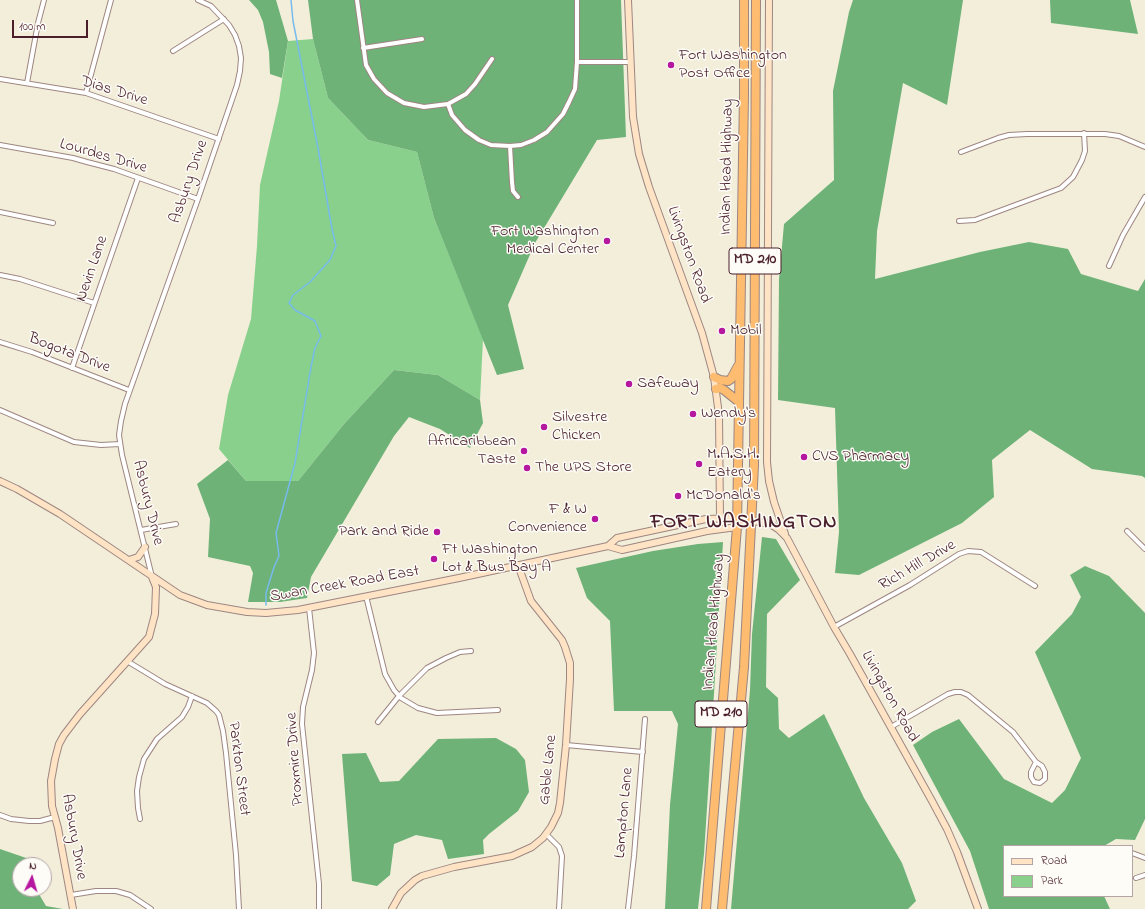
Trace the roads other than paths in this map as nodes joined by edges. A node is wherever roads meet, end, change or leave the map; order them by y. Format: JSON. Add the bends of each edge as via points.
{"nodes":[{"id":1,"x":44,"y":0,"type":"edge"},
{"id":2,"x":111,"y":0,"type":"edge"},
{"id":3,"x":198,"y":0,"type":"edge"},
{"id":4,"x":357,"y":0,"type":"edge"},
{"id":5,"x":577,"y":0,"type":"edge"},
{"id":6,"x":628,"y":0,"type":"edge"},
{"id":7,"x":744,"y":0,"type":"edge"},
{"id":8,"x":756,"y":0,"type":"edge"},
{"id":9,"x":769,"y":0,"type":"edge"},
{"id":10,"x":224,"y":19,"type":"junction"},
{"id":11,"x":422,"y":39,"type":"dead end"},
{"id":12,"x":363,"y":48,"type":"junction"},
{"id":13,"x":173,"y":51,"type":"dead end"},
{"id":14,"x":492,"y":59,"type":"dead end"},
{"id":15,"x":577,"y":62,"type":"junction"},
{"id":16,"x":630,"y":62,"type":"junction"},
{"id":17,"x":0,"y":79,"type":"edge"},
{"id":18,"x":27,"y":83,"type":"junction"},
{"id":19,"x":86,"y":93,"type":"junction"},
{"id":20,"x":448,"y":104,"type":"junction"},
{"id":21,"x":1084,"y":133,"type":"junction"},
{"id":22,"x":219,"y":139,"type":"junction"},
{"id":23,"x":0,"y":145,"type":"edge"},
{"id":24,"x":510,"y":146,"type":"junction"},
{"id":25,"x":1145,"y":147,"type":"edge"},
{"id":26,"x":961,"y":152,"type":"dead end"},
{"id":27,"x":138,"y":178,"type":"junction"},
{"id":28,"x":518,"y":197,"type":"dead end"},
{"id":29,"x":1145,"y":197,"type":"edge"},
{"id":30,"x":198,"y":199,"type":"junction"},
{"id":31,"x":0,"y":212,"type":"edge"},
{"id":32,"x":959,"y":221,"type":"dead end"},
{"id":33,"x":53,"y":223,"type":"dead end"},
{"id":34,"x":1109,"y":266,"type":"dead end"},
{"id":35,"x":0,"y":275,"type":"edge"},
{"id":36,"x":94,"y":303,"type":"junction"},
{"id":37,"x":0,"y":342,"type":"edge"},
{"id":38,"x":739,"y":363,"type":"junction"},
{"id":39,"x":72,"y":368,"type":"junction"},
{"id":40,"x":714,"y":377,"type":"junction"},
{"id":41,"x":716,"y":389,"type":"junction"},
{"id":42,"x":129,"y":390,"type":"junction"},
{"id":43,"x":739,"y":402,"type":"junction"},
{"id":44,"x":0,"y":410,"type":"edge"},
{"id":45,"x":120,"y":444,"type":"junction"},
{"id":46,"x":0,"y":480,"type":"edge"},
{"id":47,"x":720,"y":518,"type":"junction"},
{"id":48,"x":751,"y":522,"type":"junction"},
{"id":49,"x":737,"y":523,"type":"junction"},
{"id":50,"x":176,"y":524,"type":"dead end"},
{"id":51,"x":141,"y":530,"type":"junction"},
{"id":52,"x":1127,"y":531,"type":"dead end"},
{"id":53,"x":787,"y":538,"type":"junction"},
{"id":54,"x":608,"y":546,"type":"junction"},
{"id":55,"x":145,"y":547,"type":"junction"},
{"id":56,"x":1145,"y":549,"type":"edge"},
{"id":57,"x":129,"y":560,"type":"junction"},
{"id":58,"x":518,"y":565,"type":"junction"},
{"id":59,"x":152,"y":577,"type":"junction"},
{"id":60,"x":1035,"y":586,"type":"dead end"},
{"id":61,"x":366,"y":596,"type":"junction"},
{"id":62,"x":309,"y":608,"type":"junction"},
{"id":63,"x":834,"y":627,"type":"junction"},
{"id":64,"x":471,"y":650,"type":"dead end"},
{"id":65,"x":127,"y":661,"type":"junction"},
{"id":66,"x":192,"y":696,"type":"junction"},
{"id":67,"x":398,"y":696,"type":"junction"},
{"id":68,"x":498,"y":710,"type":"dead end"},
{"id":69,"x":645,"y":719,"type":"dead end"},
{"id":70,"x":378,"y":722,"type":"dead end"},
{"id":71,"x":891,"y":727,"type":"junction"},
{"id":72,"x":566,"y":745,"type":"junction"},
{"id":73,"x":643,"y":752,"type":"junction"},
{"id":74,"x":1036,"y":762,"type":"junction"},
{"id":75,"x":0,"y":815,"type":"edge"},
{"id":76,"x":55,"y":817,"type":"junction"},
{"id":77,"x":140,"y":819,"type":"dead end"},
{"id":78,"x":546,"y":834,"type":"junction"},
{"id":79,"x":1133,"y":853,"type":"edge"},
{"id":80,"x":1145,"y":858,"type":"edge"},
{"id":81,"x":1145,"y":875,"type":"edge"},
{"id":82,"x":1136,"y":878,"type":"dead end"},
{"id":83,"x":70,"y":895,"type":"junction"},
{"id":84,"x":73,"y":909,"type":"edge"},
{"id":85,"x":151,"y":909,"type":"edge"},
{"id":86,"x":239,"y":909,"type":"edge"},
{"id":87,"x":319,"y":909,"type":"edge"},
{"id":88,"x":392,"y":909,"type":"edge"},
{"id":89,"x":559,"y":909,"type":"edge"},
{"id":90,"x":628,"y":909,"type":"edge"},
{"id":91,"x":706,"y":909,"type":"edge"},
{"id":92,"x":722,"y":909,"type":"edge"},
{"id":93,"x":978,"y":909,"type":"edge"}],
"edges":[{"from":1,"to":18,"type":"street"},
{"from":2,"to":19,"type":"street"},
{"from":3,"to":10,"type":"street","name":"Asbury Drive","via":[[211,6]]},
{"from":4,"to":12,"type":"street"},
{"from":5,"to":15,"type":"street"},
{"from":6,"to":16,"type":"main road","name":"Livingston Road"},
{"from":7,"to":38,"type":"highway","name":"Indian Head Highway","number":"MD 210"},
{"from":8,"to":48,"type":"highway","name":"Indian Head Highway","number":"MD 210","via":[[754,465]]},
{"from":9,"to":53,"type":"main road","via":[[767,462],[774,502]]},
{"from":10,"to":13,"type":"street"},
{"from":10,"to":22,"type":"street","name":"Asbury Drive","via":[[239,46],[240,65],[237,85]]},
{"from":11,"to":12,"type":"street"},
{"from":12,"to":20,"type":"street","via":[[366,65],[387,93],[404,103],[424,107]]},
{"from":14,"to":20,"type":"street","via":[[466,94]]},
{"from":15,"to":16,"type":"street"},
{"from":15,"to":24,"type":"street","via":[[575,89],[557,121],[547,132],[534,140]]},
{"from":16,"to":40,"type":"main road","name":"Livingston Road","via":[[633,117],[639,154],[702,333]]},
{"from":17,"to":18,"type":"street","name":"Dias Drive"},
{"from":18,"to":19,"type":"street","name":"Dias Drive"},
{"from":19,"to":22,"type":"street","name":"Dias Drive"},
{"from":20,"to":24,"type":"street","via":[[452,115],[465,130],[479,140],[491,145]]},
{"from":21,"to":25,"type":"street","via":[[1118,136]]},
{"from":21,"to":26,"type":"street","via":[[1009,135]]},
{"from":21,"to":32,"type":"street","via":[[1085,151],[1082,160],[1073,176],[1061,188],[975,220]]},
{"from":22,"to":30,"type":"street","name":"Asbury Drive"},
{"from":23,"to":27,"type":"street","name":"Lourdes Drive","via":[[73,158]]},
{"from":24,"to":28,"type":"street","via":[[513,191]]},
{"from":27,"to":30,"type":"street","name":"Lourdes Drive"},
{"from":27,"to":36,"type":"street","name":"Nevin Lane"},
{"from":29,"to":34,"type":"street"},
{"from":30,"to":42,"type":"street","name":"Asbury Drive"},
{"from":31,"to":33,"type":"street"},
{"from":35,"to":36,"type":"street"},
{"from":36,"to":39,"type":"street","name":"Nevin Lane"},
{"from":37,"to":39,"type":"street","name":"Bogota Drive"},
{"from":38,"to":40,"type":"highway","via":[[728,381]]},
{"from":38,"to":43,"type":"highway","name":"Indian Head Highway","number":"MD 210"},
{"from":39,"to":42,"type":"street","name":"Bogota Drive"},
{"from":40,"to":41,"type":"main road","name":"Livingston Road"},
{"from":41,"to":43,"type":"highway","via":[[724,390]]},
{"from":41,"to":47,"type":"main road","name":"Livingston Road","via":[[719,415]]},
{"from":42,"to":45,"type":"street","name":"Asbury Drive","via":[[121,421]]},
{"from":43,"to":49,"type":"highway","name":"Indian Head Highway","number":"MD 210"},
{"from":44,"to":45,"type":"street","via":[[74,442]]},
{"from":45,"to":51,"type":"street","name":"Asbury Drive"},
{"from":46,"to":57,"type":"main road","name":"Swan Creek Road East","via":[[60,514]]},
{"from":47,"to":49,"type":"main road","name":"Swan Creek Road East"},
{"from":47,"to":54,"type":"main road","name":"Swan Creek Road East","via":[[617,538]]},
{"from":48,"to":49,"type":"main road","name":"Swan Creek Road East"},
{"from":48,"to":53,"type":"main road","name":"Livingston Road","via":[[770,524]]},
{"from":48,"to":92,"type":"highway","name":"Indian Head Highway","number":"MD 210","via":[[744,667]]},
{"from":49,"to":54,"type":"main road","name":"Swan Creek Road East","via":[[622,550]]},
{"from":49,"to":91,"type":"highway","name":"Indian Head Highway","number":"MD 210"},
{"from":50,"to":51,"type":"street"},
{"from":51,"to":55,"type":"street","name":"Asbury Drive"},
{"from":52,"to":56,"type":"street"},
{"from":53,"to":63,"type":"main road","name":"Livingston Road"},
{"from":54,"to":58,"type":"main road","name":"Swan Creek Road East"},
{"from":55,"to":57,"type":"main road","via":[[138,557]]},
{"from":55,"to":59,"type":"street","name":"Asbury Drive"},
{"from":57,"to":59,"type":"main road","name":"Swan Creek Road East"},
{"from":58,"to":61,"type":"main road","name":"Swan Creek Road East"},
{"from":58,"to":72,"type":"main road","name":"Gable Lane","via":[[532,601],[558,634],[568,655],[570,679]]},
{"from":59,"to":62,"type":"main road","name":"Swan Creek Road East","via":[[194,602],[224,609],[266,613]]},
{"from":59,"to":65,"type":"main road","name":"Asbury Drive","via":[[156,588],[154,625],[149,637]]},
{"from":60,"to":63,"type":"street","name":"Rich Hill Drive","via":[[981,552],[968,551]]},
{"from":61,"to":62,"type":"main road","name":"Swan Creek Road East"},
{"from":61,"to":67,"type":"street","via":[[385,674]]},
{"from":62,"to":87,"type":"street","name":"Proxmire Drive","via":[[313,660],[302,724],[319,884]]},
{"from":63,"to":71,"type":"main road","name":"Livingston Road"},
{"from":64,"to":67,"type":"street","via":[[460,652],[434,664]]},
{"from":65,"to":66,"type":"street","name":"Parkton Street","via":[[165,684]]},
{"from":65,"to":76,"type":"main road","name":"Asbury Drive","via":[[80,714],[59,744],[51,781]]},
{"from":66,"to":77,"type":"street","via":[[182,717],[157,739],[144,759],[137,791]]},
{"from":66,"to":86,"type":"street","name":"Parkton Street","via":[[207,703],[216,711],[222,726],[236,855]]},
{"from":67,"to":68,"type":"street","via":[[418,708],[437,713]]},
{"from":67,"to":70,"type":"street"},
{"from":69,"to":73,"type":"street","name":"Lampton Lane"},
{"from":71,"to":74,"type":"street","via":[[948,694],[961,692],[1013,732]]},
{"from":71,"to":93,"type":"main road","name":"Livingston Road","via":[[947,829]]},
{"from":72,"to":73,"type":"street"},
{"from":72,"to":78,"type":"main road","name":"Gable Lane","via":[[560,803],[556,817]]},
{"from":73,"to":90,"type":"street","name":"Lampton Lane"},
{"from":74,"to":74,"type":"street","via":[[1046,772],[1045,779],[1040,783],[1034,782],[1031,778]]},
{"from":75,"to":76,"type":"street","via":[[29,821]]},
{"from":76,"to":83,"type":"main road","name":"Asbury Drive"},
{"from":78,"to":88,"type":"main road","name":"Gable Lane","via":[[538,843],[518,854],[422,876],[401,893]]},
{"from":78,"to":89,"type":"street","via":[[559,847],[562,856]]},
{"from":79,"to":80,"type":"street"},
{"from":81,"to":82,"type":"street"},
{"from":83,"to":84,"type":"main road","name":"Asbury Drive"},
{"from":83,"to":85,"type":"street","via":[[116,891],[130,895]]}]}
